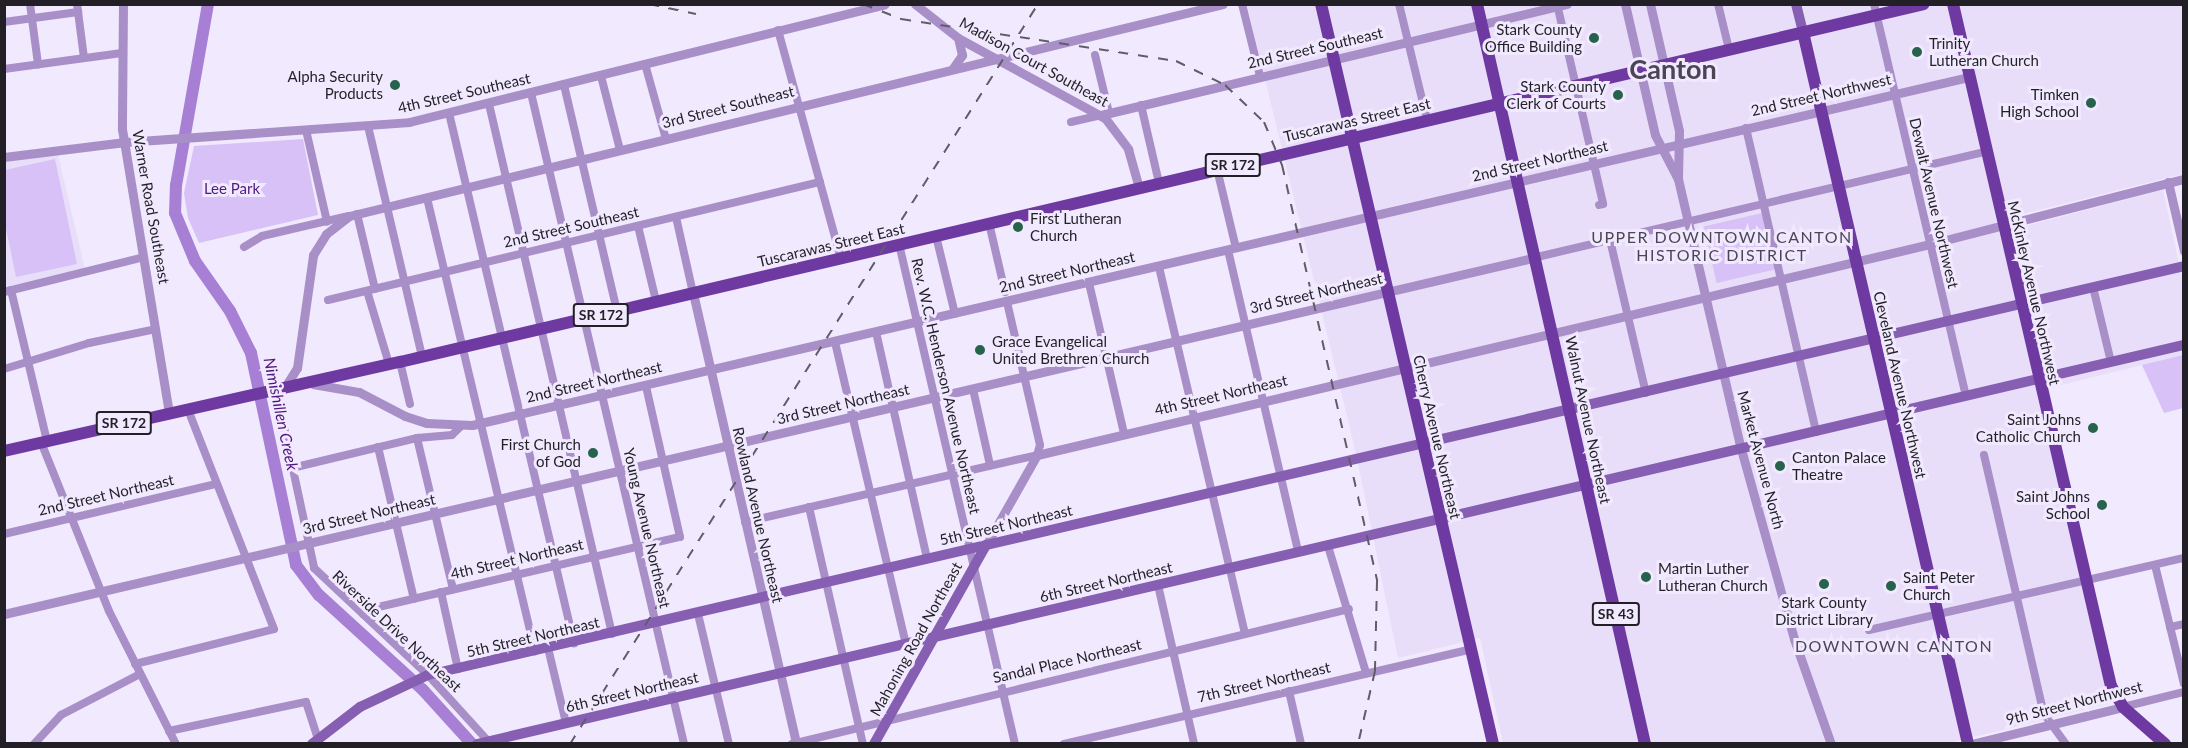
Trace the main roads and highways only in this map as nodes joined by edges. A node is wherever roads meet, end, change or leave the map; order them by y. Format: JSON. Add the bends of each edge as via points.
{"nodes":[{"id":1,"x":1321,"y":4,"type":"edge"},
{"id":2,"x":1477,"y":4,"type":"edge"},
{"id":3,"x":1796,"y":4,"type":"edge"},
{"id":4,"x":1924,"y":4,"type":"edge"},
{"id":5,"x":1953,"y":4,"type":"edge"},
{"id":6,"x":1876,"y":10,"type":"edge"},
{"id":7,"x":1803,"y":32,"type":"junction"},
{"id":8,"x":1501,"y":102,"type":"junction"},
{"id":9,"x":1353,"y":137,"type":"junction"},
{"id":10,"x":2184,"y":266,"type":"edge"},
{"id":11,"x":2022,"y":303,"type":"junction"},
{"id":12,"x":1874,"y":338,"type":"junction"},
{"id":13,"x":2184,"y":345,"type":"edge"},
{"id":14,"x":2039,"y":379,"type":"junction"},
{"id":15,"x":1572,"y":410,"type":"junction"},
{"id":16,"x":1891,"y":414,"type":"junction"},
{"id":17,"x":1424,"y":444,"type":"junction"},
{"id":18,"x":4,"y":450,"type":"edge"},
{"id":19,"x":1587,"y":484,"type":"junction"},
{"id":20,"x":1441,"y":519,"type":"junction"},
{"id":21,"x":986,"y":545,"type":"junction"},
{"id":22,"x":933,"y":638,"type":"junction"},
{"id":23,"x":316,"y":742,"type":"edge"},
{"id":24,"x":484,"y":742,"type":"edge"},
{"id":25,"x":1490,"y":743,"type":"edge"},
{"id":26,"x":874,"y":744,"type":"edge"},
{"id":27,"x":1645,"y":744,"type":"edge"},
{"id":28,"x":1969,"y":744,"type":"edge"},
{"id":29,"x":2165,"y":744,"type":"edge"}],
"edges":[{"from":1,"to":9,"type":"main road","name":"Cherry Avenue Northeast"},
{"from":2,"to":8,"type":"main road","number":"SR 43"},
{"from":3,"to":7,"type":"main road"},
{"from":4,"to":6,"type":"main road","number":"SR 172"},
{"from":5,"to":11,"type":"main road","name":"McKinley Avenue Northwest"},
{"from":6,"to":7,"type":"main road","number":"SR 172"},
{"from":7,"to":8,"type":"main road","name":"Tuscarawas Street East","number":"SR 172"},
{"from":7,"to":12,"type":"main road","name":"Cleveland Avenue Northwest"},
{"from":8,"to":9,"type":"main road","name":"Tuscarawas Street East","number":"SR 172"},
{"from":8,"to":15,"type":"main road","name":"Walnut Avenue Northeast","number":"SR 43"},
{"from":9,"to":17,"type":"main road","name":"Cherry Avenue Northeast"},
{"from":9,"to":18,"type":"main road","name":"Tuscarawas Street East","number":"SR 172","via":[[422,357]]},
{"from":10,"to":11,"type":"main road","name":"5th Street Northeast"},
{"from":11,"to":12,"type":"main road","name":"5th Street Northeast"},
{"from":11,"to":14,"type":"main road","name":"McKinley Avenue Northwest"},
{"from":12,"to":15,"type":"main road","name":"5th Street Northeast"},
{"from":12,"to":16,"type":"main road","name":"Cleveland Avenue Northwest"},
{"from":13,"to":14,"type":"main road","name":"6th Street Northeast"},
{"from":14,"to":16,"type":"main road","name":"6th Street Northeast"},
{"from":14,"to":29,"type":"main road","name":"McKinley Avenue Northwest","via":[[2111,686],[2123,707]]},
{"from":15,"to":17,"type":"main road","name":"5th Street Northeast"},
{"from":15,"to":19,"type":"main road","name":"Walnut Avenue Northeast","number":"SR 43"},
{"from":16,"to":19,"type":"main road","name":"6th Street Northeast"},
{"from":16,"to":28,"type":"main road","name":"Cleveland Avenue Northwest"},
{"from":17,"to":20,"type":"main road","name":"Cherry Avenue Northeast"},
{"from":17,"to":21,"type":"main road","name":"5th Street Northeast"},
{"from":19,"to":20,"type":"main road","name":"6th Street Northeast"},
{"from":19,"to":27,"type":"main road","name":"Walnut Avenue Northeast","number":"SR 43"},
{"from":20,"to":22,"type":"main road","name":"6th Street Northeast"},
{"from":20,"to":25,"type":"main road","name":"Cherry Avenue Northeast"},
{"from":21,"to":22,"type":"main road","name":"Mahoning Road Northeast"},
{"from":21,"to":23,"type":"main road","name":"5th Street Northeast","via":[[425,675],[351,712]]},
{"from":22,"to":24,"type":"main road","name":"6th Street Northeast"},
{"from":22,"to":26,"type":"main road","name":"Mahoning Road Northeast"}]}
